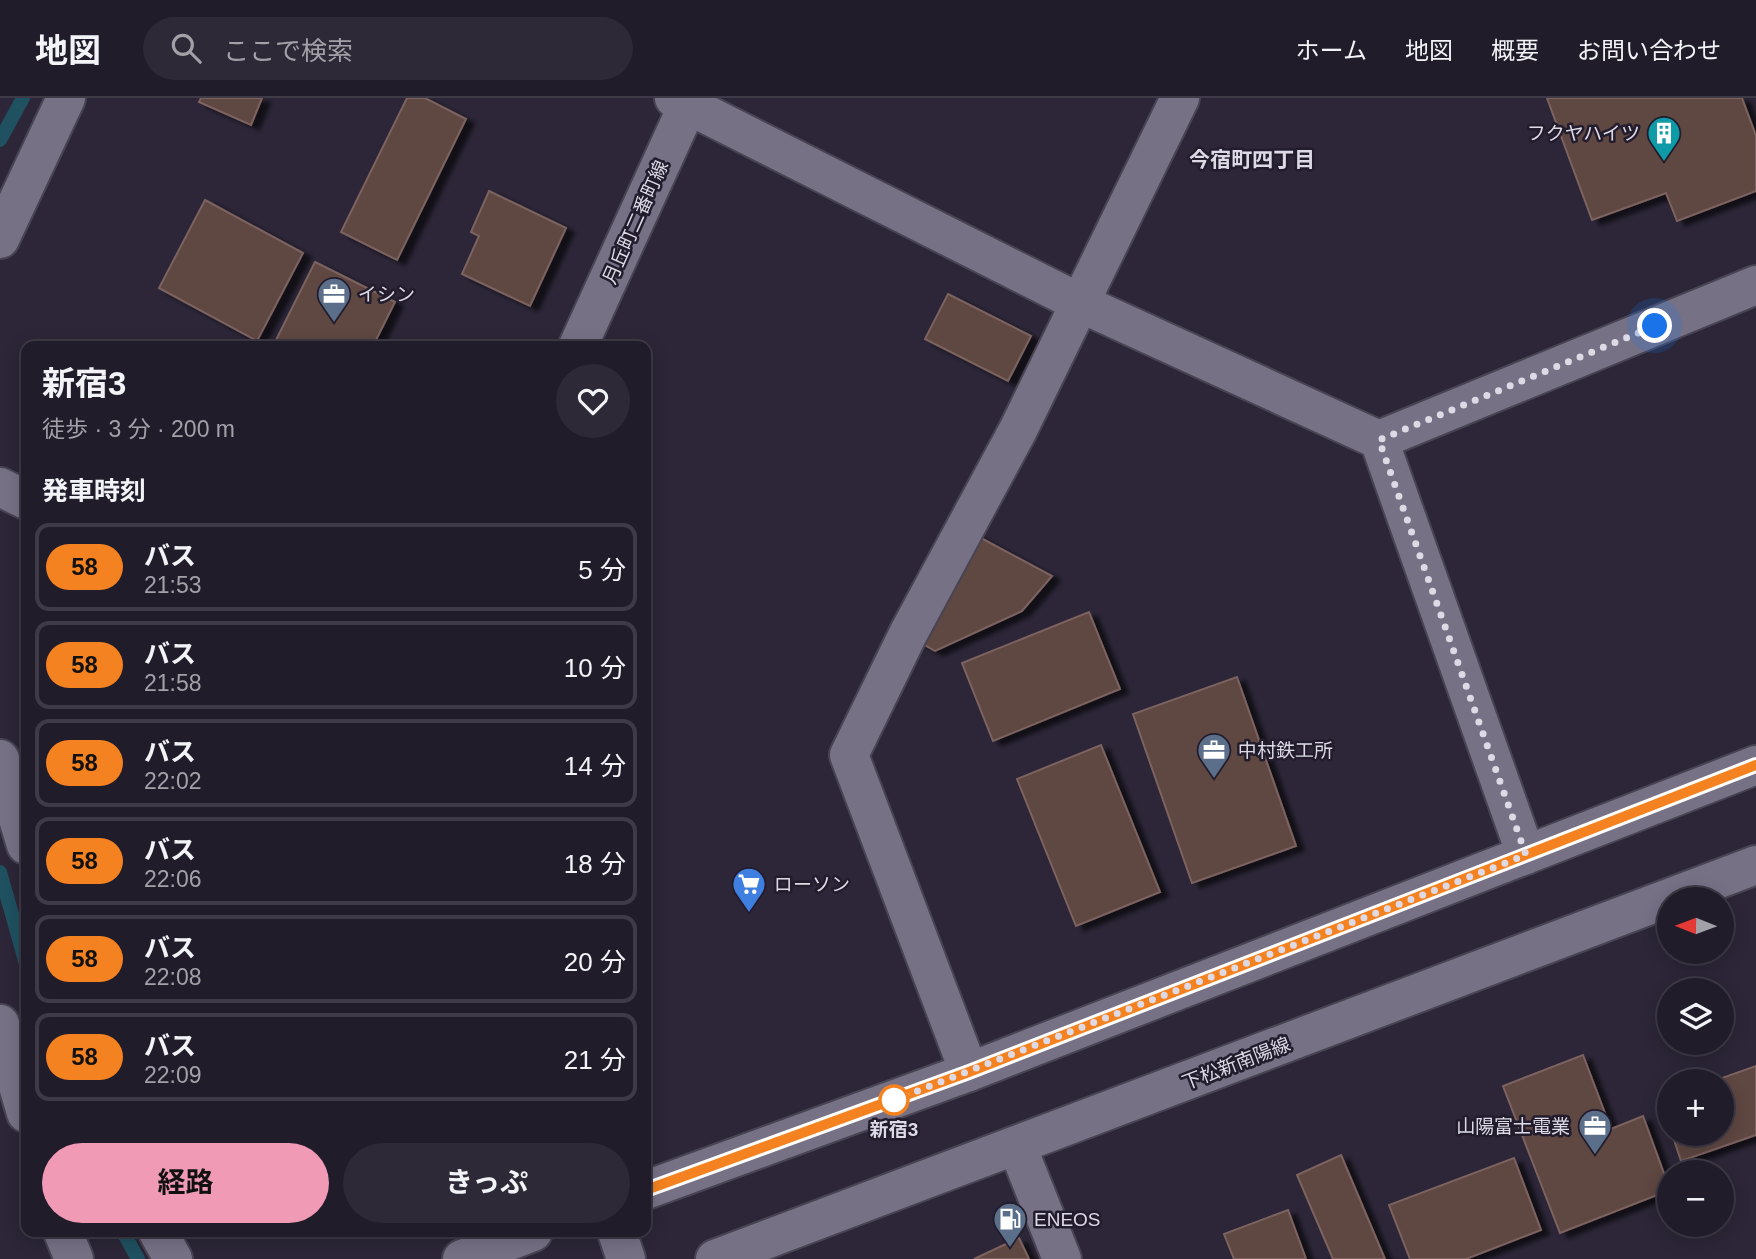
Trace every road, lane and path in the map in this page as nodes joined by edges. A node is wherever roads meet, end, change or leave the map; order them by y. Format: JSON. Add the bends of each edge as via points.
{"nodes":[{"id":1,"x":66,"y":98,"type":"edge"},
{"id":2,"x":1180,"y":98,"type":"edge"},
{"id":3,"x":684,"y":100,"type":"edge"},
{"id":4,"x":0,"y":239,"type":"edge"},
{"id":5,"x":1756,"y":285,"type":"edge"},
{"id":6,"x":1080,"y":303,"type":"junction"},
{"id":7,"x":580,"y":341,"type":"edge"},
{"id":8,"x":1379,"y":440,"type":"junction"},
{"id":9,"x":0,"y":487,"type":"edge"},
{"id":10,"x":21,"y":498,"type":"edge"},
{"id":11,"x":0,"y":759,"type":"edge"},
{"id":12,"x":1756,"y":765,"type":"edge"},
{"id":13,"x":21,"y":828,"type":"edge"},
{"id":14,"x":1526,"y":855,"type":"junction"},
{"id":15,"x":1756,"y":865,"type":"edge"},
{"id":16,"x":0,"y":1024,"type":"edge"},
{"id":17,"x":969,"y":1072,"type":"junction"},
{"id":18,"x":21,"y":1096,"type":"edge"},
{"id":19,"x":1017,"y":1146,"type":"junction"},
{"id":20,"x":651,"y":1188,"type":"edge"},
{"id":21,"x":65,"y":1237,"type":"edge"},
{"id":22,"x":161,"y":1237,"type":"edge"},
{"id":23,"x":520,"y":1237,"type":"edge"},
{"id":24,"x":619,"y":1237,"type":"edge"},
{"id":25,"x":74,"y":1259,"type":"edge"},
{"id":26,"x":173,"y":1259,"type":"edge"},
{"id":27,"x":462,"y":1259,"type":"edge"},
{"id":28,"x":626,"y":1259,"type":"edge"},
{"id":29,"x":715,"y":1259,"type":"edge"},
{"id":30,"x":1062,"y":1259,"type":"edge"}],
"edges":[{"from":1,"to":4,"type":"street"},
{"from":2,"to":6,"type":"street"},
{"from":3,"to":6,"type":"street"},
{"from":3,"to":7,"type":"street","name":"月丘町二番町線"},
{"from":5,"to":8,"type":"street"},
{"from":6,"to":8,"type":"street"},
{"from":6,"to":17,"type":"street","via":[[849,755]]},
{"from":8,"to":14,"type":"street"},
{"from":9,"to":10,"type":"street"},
{"from":11,"to":13,"type":"street"},
{"from":12,"to":14,"type":"street"},
{"from":14,"to":17,"type":"street"},
{"from":15,"to":19,"type":"street","name":"下松新南陽線"},
{"from":16,"to":18,"type":"street"},
{"from":17,"to":20,"type":"street"},
{"from":19,"to":29,"type":"street","name":"下松新南陽線"},
{"from":19,"to":30,"type":"street"},
{"from":21,"to":25,"type":"street"},
{"from":22,"to":26,"type":"street"},
{"from":23,"to":27,"type":"street"},
{"from":24,"to":28,"type":"street"}]}
